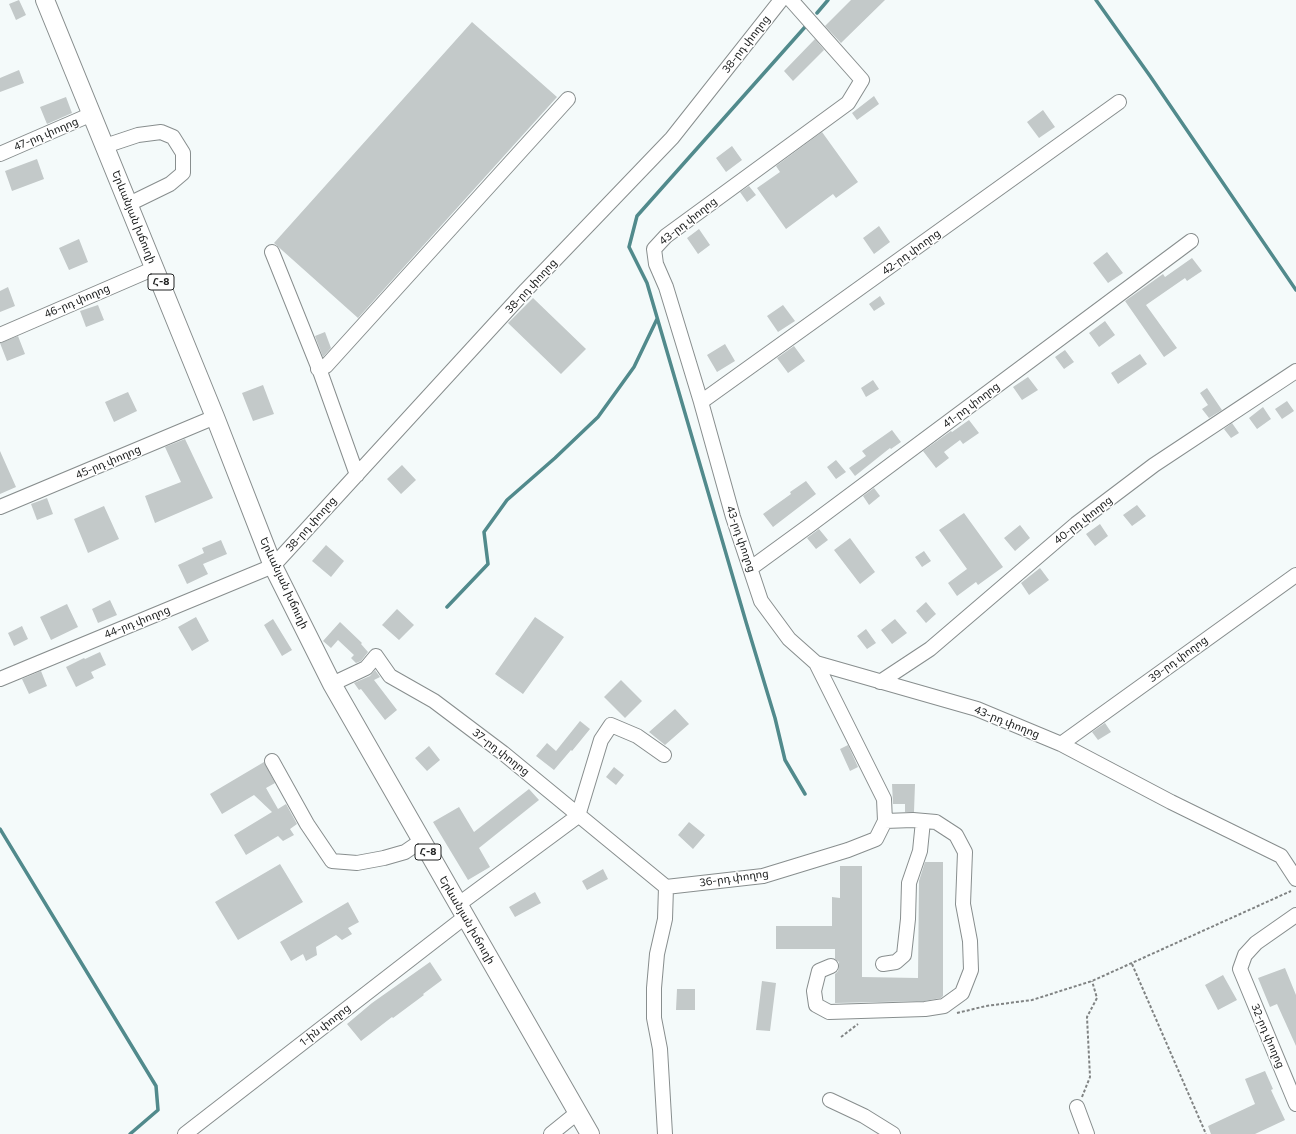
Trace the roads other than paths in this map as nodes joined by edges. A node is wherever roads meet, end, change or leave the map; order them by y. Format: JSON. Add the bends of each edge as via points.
{"nodes":[{"id":1,"x":45,"y":0,"type":"edge"},
{"id":2,"x":781,"y":0,"type":"edge"},
{"id":3,"x":791,"y":0,"type":"edge"},
{"id":4,"x":568,"y":99,"type":"dead end"},
{"id":5,"x":1119,"y":102,"type":"dead end"},
{"id":6,"x":92,"y":114,"type":"junction"},
{"id":7,"x":105,"y":146,"type":"junction"},
{"id":8,"x":0,"y":154,"type":"edge"},
{"id":9,"x":129,"y":204,"type":"junction"},
{"id":10,"x":1191,"y":241,"type":"dead end"},
{"id":11,"x":272,"y":252,"type":"dead end"},
{"id":12,"x":155,"y":268,"type":"junction"},
{"id":13,"x":0,"y":335,"type":"edge"},
{"id":14,"x":318,"y":369,"type":"junction"},
{"id":15,"x":1296,"y":371,"type":"edge"},
{"id":16,"x":702,"y":402,"type":"junction"},
{"id":17,"x":215,"y":417,"type":"junction"},
{"id":18,"x":357,"y":475,"type":"junction"},
{"id":19,"x":0,"y":507,"type":"edge"},
{"id":20,"x":273,"y":566,"type":"junction"},
{"id":21,"x":751,"y":568,"type":"junction"},
{"id":22,"x":1296,"y":575,"type":"edge"},
{"id":23,"x":816,"y":662,"type":"junction"},
{"id":24,"x":0,"y":679,"type":"edge"},
{"id":25,"x":880,"y":682,"type":"junction"},
{"id":26,"x":332,"y":684,"type":"junction"},
{"id":27,"x":1061,"y":744,"type":"junction"},
{"id":28,"x":664,"y":755,"type":"dead end"},
{"id":29,"x":272,"y":761,"type":"dead end"},
{"id":30,"x":578,"y":816,"type":"junction"},
{"id":31,"x":885,"y":821,"type":"junction"},
{"id":32,"x":923,"y":821,"type":"junction"},
{"id":33,"x":421,"y":841,"type":"junction"},
{"id":34,"x":1296,"y":879,"type":"edge"},
{"id":35,"x":666,"y":887,"type":"junction"},
{"id":36,"x":462,"y":910,"type":"junction"},
{"id":37,"x":1296,"y":915,"type":"edge"},
{"id":38,"x":883,"y":964,"type":"dead end"},
{"id":39,"x":831,"y":966,"type":"dead end"},
{"id":40,"x":830,"y":1100,"type":"dead end"},
{"id":41,"x":1296,"y":1104,"type":"edge"},
{"id":42,"x":1077,"y":1107,"type":"road end"},
{"id":43,"x":578,"y":1113,"type":"junction"},
{"id":44,"x":191,"y":1132,"type":"edge"},
{"id":45,"x":551,"y":1134,"type":"edge"},
{"id":46,"x":590,"y":1134,"type":"edge"},
{"id":47,"x":665,"y":1134,"type":"edge"},
{"id":48,"x":893,"y":1134,"type":"edge"},
{"id":49,"x":1087,"y":1134,"type":"edge"}],
"edges":[{"from":1,"to":6,"type":"main road","name":"Երևանյան խճուղի","number":"Հ-8"},
{"from":2,"to":18,"type":"street","name":"38-րդ փողոց","via":[[672,138],[526,290]]},
{"from":3,"to":16,"type":"street","name":"43-րդ փողոց","via":[[862,80],[848,103],[666,236],[654,249],[656,264],[666,287]]},
{"from":4,"to":14,"type":"street","via":[[326,366]]},
{"from":5,"to":16,"type":"street","name":"42-րդ փողոց"},
{"from":6,"to":7,"type":"main road","name":"Երևանյան խճուղի","number":"Հ-8"},
{"from":6,"to":8,"type":"street","name":"47-րդ փողոց"},
{"from":7,"to":9,"type":"main road","name":"Երևանյան խճուղի","number":"Հ-8"},
{"from":7,"to":9,"type":"street","via":[[138,135],[161,132],[173,137],[183,153],[183,173],[170,184]]},
{"from":9,"to":12,"type":"main road","name":"Երևանյան խճուղի","number":"Հ-8"},
{"from":10,"to":21,"type":"street","name":"41-րդ փողոց"},
{"from":11,"to":14,"type":"street"},
{"from":12,"to":13,"type":"street","name":"46-րդ փողոց"},
{"from":12,"to":17,"type":"main road","name":"Երևանյան խճուղի","number":"Հ-8"},
{"from":14,"to":18,"type":"street"},
{"from":15,"to":25,"type":"street","name":"40-րդ փողոց","via":[[1142,474],[1076,524],[930,649]]},
{"from":16,"to":21,"type":"street","name":"43-րդ փողոց","via":[[733,518]]},
{"from":17,"to":19,"type":"street","name":"45-րդ փողոց"},
{"from":17,"to":20,"type":"main road","name":"Երևանյան խճուղի","number":"Հ-8"},
{"from":18,"to":20,"type":"street","name":"38-րդ փողոց"},
{"from":20,"to":24,"type":"street","name":"44-րդ փողոց"},
{"from":20,"to":26,"type":"main road","name":"Երևանյան խճուղի","number":"Հ-8"},
{"from":21,"to":23,"type":"street","name":"43-րդ փողոց","via":[[761,601],[789,639]]},
{"from":22,"to":27,"type":"street","name":"39-րդ փողոց"},
{"from":23,"to":25,"type":"street","name":"43-րդ փողոց"},
{"from":23,"to":31,"type":"street","name":"36-րդ փողոց","via":[[884,799]]},
{"from":25,"to":27,"type":"street","name":"43-րդ փողոց","via":[[977,709]]},
{"from":26,"to":30,"type":"street","name":"37-րդ փողոց","via":[[366,668],[376,656],[390,676],[434,701],[504,753]]},
{"from":26,"to":33,"type":"main road","name":"Երևանյան խճուղի","number":"Հ-8"},
{"from":27,"to":34,"type":"street","name":"43-րդ փողոց","via":[[1281,856]]},
{"from":28,"to":30,"type":"street","via":[[638,736],[611,725],[601,740]]},
{"from":29,"to":33,"type":"street","via":[[307,824],[332,861],[357,863],[384,858],[405,852]]},
{"from":30,"to":35,"type":"street","name":"37-րդ փողոց"},
{"from":30,"to":36,"type":"street","name":"1-ին փողոց"},
{"from":31,"to":32,"type":"street"},
{"from":31,"to":35,"type":"street","name":"36-րդ փողոց","via":[[876,839],[763,876]]},
{"from":32,"to":38,"type":"street","via":[[920,850],[909,883],[904,955],[896,962]]},
{"from":32,"to":39,"type":"street","via":[[936,822],[956,835],[966,852],[963,904],[970,941],[971,970],[962,994],[944,1006],[925,1009],[829,1012],[816,1005],[814,991],[819,971]]},
{"from":33,"to":36,"type":"main road","name":"Երևանյան խճուղի","number":"Հ-8"},
{"from":35,"to":47,"type":"street","via":[[665,919],[657,954],[654,995]]},
{"from":36,"to":43,"type":"main road","name":"Երևանյան խճուղի","number":"Հ-8"},
{"from":36,"to":44,"type":"street","name":"1-ին փողոց"},
{"from":37,"to":41,"type":"street","name":"32-րդ փողոց","via":[[1256,943],[1245,954],[1240,968]]},
{"from":40,"to":48,"type":"street","via":[[864,1116]]},
{"from":42,"to":49,"type":"street"},
{"from":43,"to":45,"type":"street"},
{"from":43,"to":46,"type":"main road","name":"Երևանյան խճուղի","number":"Հ-8"}]}
